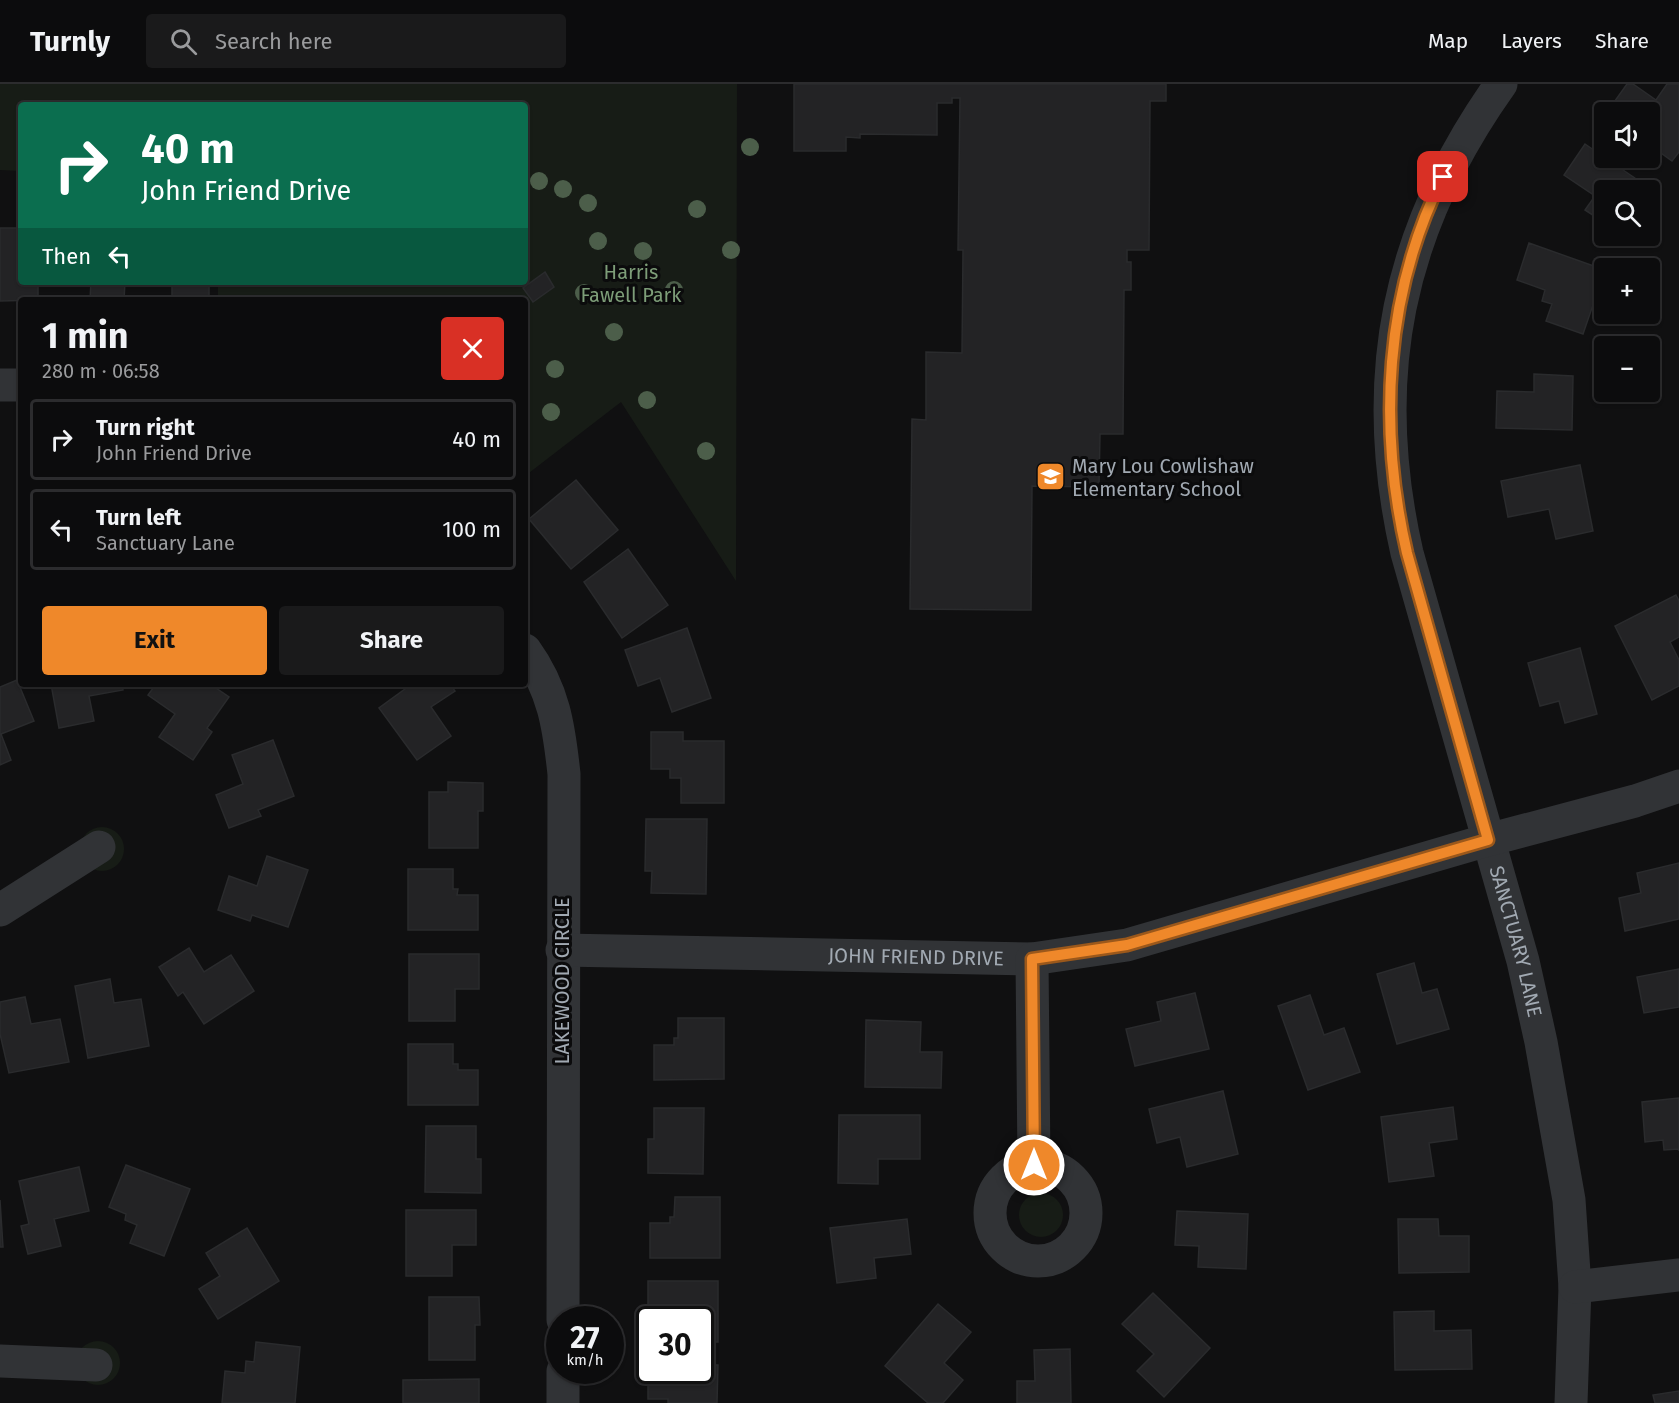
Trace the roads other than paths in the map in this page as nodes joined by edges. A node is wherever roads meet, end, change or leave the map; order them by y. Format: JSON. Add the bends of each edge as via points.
{"nodes":[{"id":1,"x":1501,"y":84,"type":"edge"},
{"id":2,"x":0,"y":385,"type":"edge"},
{"id":3,"x":18,"y":385,"type":"edge"},
{"id":4,"x":528,"y":654,"type":"edge"},
{"id":5,"x":1679,"y":786,"type":"edge"},
{"id":6,"x":1488,"y":840,"type":"junction"},
{"id":7,"x":99,"y":847,"type":"dead end"},
{"id":8,"x":0,"y":910,"type":"edge"},
{"id":9,"x":562,"y":950,"type":"junction"},
{"id":10,"x":1032,"y":959,"type":"junction"},
{"id":11,"x":1034,"y":1165,"type":"dead end"},
{"id":12,"x":1679,"y":1275,"type":"edge"},
{"id":13,"x":1575,"y":1287,"type":"junction"},
{"id":14,"x":562,"y":1306,"type":"edge"},
{"id":15,"x":0,"y":1361,"type":"edge"},
{"id":16,"x":96,"y":1365,"type":"dead end"},
{"id":17,"x":563,"y":1384,"type":"edge"},
{"id":18,"x":563,"y":1403,"type":"edge"},
{"id":19,"x":1571,"y":1403,"type":"edge"}],
"edges":[{"from":1,"to":6,"type":"street","name":"SANCTUARY LANE","via":[[1461,143],[1434,195],[1412,255],[1390,371],[1389,447],[1396,505]]},
{"from":2,"to":3,"type":"street"},
{"from":4,"to":9,"type":"street","name":"LAKEWOOD CIRCLE","via":[[552,701],[560,728],[564,774]]},
{"from":5,"to":6,"type":"street","name":"JOHN FRIEND DRIVE"},
{"from":6,"to":10,"type":"street","name":"JOHN FRIEND DRIVE","via":[[1127,945]]},
{"from":6,"to":13,"type":"street","name":"SANCTUARY LANE","via":[[1543,1053],[1569,1200]]},
{"from":7,"to":8,"type":"street"},
{"from":9,"to":10,"type":"street","name":"JOHN FRIEND DRIVE"},
{"from":9,"to":14,"type":"street","name":"LAKEWOOD CIRCLE"},
{"from":10,"to":11,"type":"street"},
{"from":12,"to":13,"type":"street"},
{"from":13,"to":19,"type":"street","name":"SANCTUARY LANE"},
{"from":15,"to":16,"type":"street"},
{"from":17,"to":18,"type":"street"}]}
